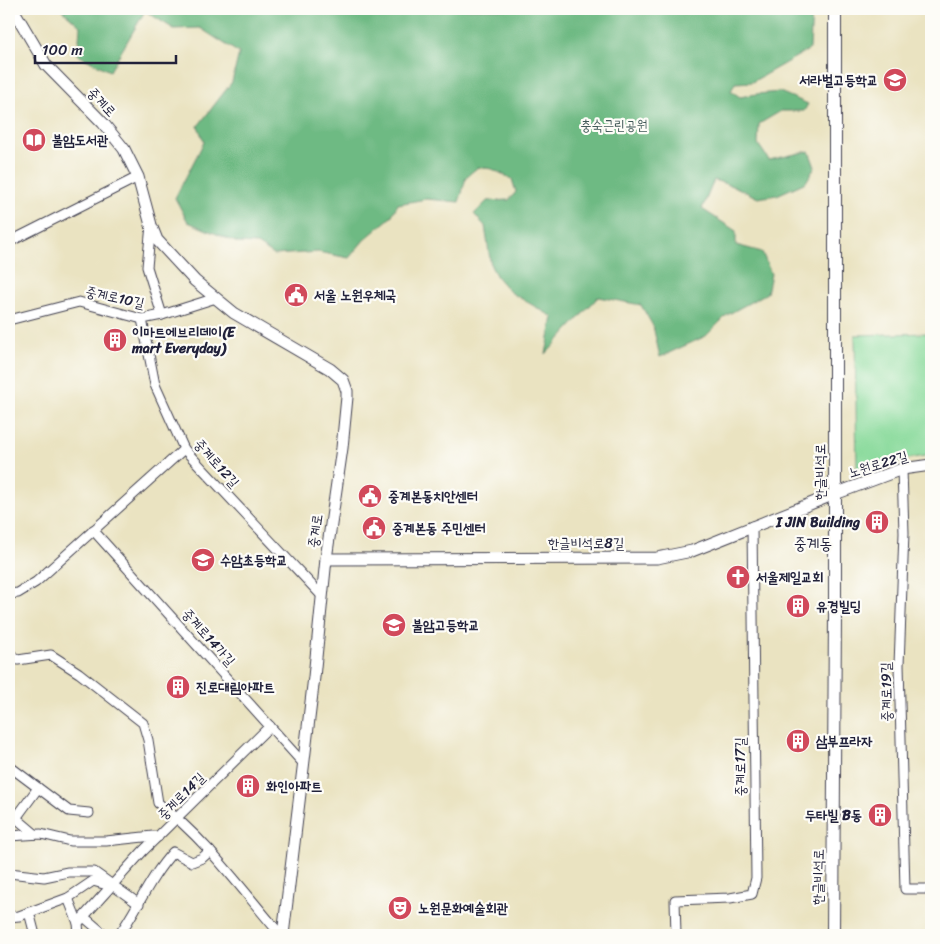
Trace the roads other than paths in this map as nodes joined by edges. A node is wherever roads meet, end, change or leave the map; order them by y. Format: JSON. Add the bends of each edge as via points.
{"nodes":[{"id":1,"x":13,"y":9,"type":"edge"},
{"id":2,"x":835,"y":9,"type":"edge"},
{"id":3,"x":138,"y":177,"type":"junction"},
{"id":4,"x":151,"y":225,"type":"junction"},
{"id":5,"x":9,"y":242,"type":"edge"},
{"id":6,"x":216,"y":298,"type":"junction"},
{"id":7,"x":162,"y":315,"type":"junction"},
{"id":8,"x":142,"y":319,"type":"junction"},
{"id":9,"x":9,"y":320,"type":"edge"},
{"id":10,"x":184,"y":449,"type":"junction"},
{"id":11,"x":931,"y":465,"type":"edge"},
{"id":12,"x":902,"y":469,"type":"junction"},
{"id":13,"x":835,"y":494,"type":"junction"},
{"id":14,"x":752,"y":526,"type":"junction"},
{"id":15,"x":94,"y":530,"type":"junction"},
{"id":16,"x":326,"y":559,"type":"junction"},
{"id":17,"x":10,"y":596,"type":"edge"},
{"id":18,"x":322,"y":596,"type":"junction"},
{"id":19,"x":9,"y":653,"type":"edge"},
{"id":20,"x":270,"y":726,"type":"junction"},
{"id":21,"x":303,"y":763,"type":"junction"},
{"id":22,"x":9,"y":766,"type":"edge"},
{"id":23,"x":38,"y":788,"type":"junction"},
{"id":24,"x":89,"y":813,"type":"dead end"},
{"id":25,"x":12,"y":815,"type":"edge"},
{"id":26,"x":178,"y":818,"type":"junction"},
{"id":27,"x":35,"y":834,"type":"junction"},
{"id":28,"x":9,"y":836,"type":"edge"},
{"id":29,"x":158,"y":838,"type":"junction"},
{"id":30,"x":210,"y":851,"type":"junction"},
{"id":31,"x":9,"y":873,"type":"edge"},
{"id":32,"x":112,"y":886,"type":"junction"},
{"id":33,"x":931,"y":889,"type":"edge"},
{"id":34,"x":68,"y":898,"type":"junction"},
{"id":35,"x":139,"y":904,"type":"junction"},
{"id":36,"x":29,"y":912,"type":"junction"},
{"id":37,"x":9,"y":918,"type":"edge"},
{"id":38,"x":81,"y":920,"type":"junction"},
{"id":39,"x":35,"y":935,"type":"edge"},
{"id":40,"x":79,"y":935,"type":"edge"},
{"id":41,"x":105,"y":935,"type":"edge"},
{"id":42,"x":118,"y":935,"type":"edge"},
{"id":43,"x":282,"y":935,"type":"edge"},
{"id":44,"x":676,"y":935,"type":"edge"},
{"id":45,"x":833,"y":935,"type":"edge"}],
"edges":[{"from":1,"to":3,"type":"street","name":"중계로","via":[[46,64],[124,149]]},
{"from":2,"to":13,"type":"main road","name":"한글비석로"},
{"from":3,"to":4,"type":"street","name":"중계로"},
{"from":3,"to":5,"type":"street"},
{"from":4,"to":6,"type":"street","name":"중계로","via":[[157,240]]},
{"from":4,"to":7,"type":"street","name":"중계로","via":[[147,267]]},
{"from":6,"to":7,"type":"street","name":"중계로10길"},
{"from":6,"to":16,"type":"street","name":"중계로","via":[[234,313],[343,380],[347,397]]},
{"from":7,"to":8,"type":"street","name":"중계로10길"},
{"from":8,"to":9,"type":"street","name":"중계로10길","via":[[79,302]]},
{"from":8,"to":10,"type":"street","name":"중계로12길","via":[[155,384]]},
{"from":10,"to":15,"type":"street"},
{"from":10,"to":18,"type":"street","name":"중계로12길"},
{"from":11,"to":12,"type":"street","name":"노원로22길"},
{"from":12,"to":13,"type":"street","name":"노원로22길"},
{"from":12,"to":33,"type":"street","name":"중계로19길","via":[[904,533],[899,665],[905,889]]},
{"from":13,"to":14,"type":"street","name":"한글비석로8길"},
{"from":13,"to":45,"type":"main road","name":"한글비석로"},
{"from":14,"to":16,"type":"street","name":"한글비석로8길","via":[[692,551],[657,558]]},
{"from":14,"to":44,"type":"street","name":"중계로17길","via":[[756,878],[752,894],[675,900]]},
{"from":15,"to":17,"type":"street","via":[[36,582]]},
{"from":15,"to":20,"type":"street","name":"중계로14가길"},
{"from":16,"to":18,"type":"street","name":"중계로"},
{"from":18,"to":21,"type":"street","name":"중계로"},
{"from":19,"to":26,"type":"street","name":"중계로","via":[[18,660],[51,655],[143,722],[158,803]]},
{"from":20,"to":21,"type":"street","name":"중계로14가길"},
{"from":20,"to":26,"type":"street","name":"중계로14길"},
{"from":21,"to":43,"type":"street","name":"중계로"},
{"from":22,"to":23,"type":"street"},
{"from":23,"to":24,"type":"street","via":[[69,811]]},
{"from":23,"to":25,"type":"street"},
{"from":25,"to":27,"type":"street"},
{"from":26,"to":29,"type":"street","name":"중계로14길"},
{"from":26,"to":30,"type":"street","name":"중계로"},
{"from":27,"to":28,"type":"street"},
{"from":27,"to":29,"type":"street","via":[[70,841]]},
{"from":29,"to":32,"type":"street","name":"중계로14길"},
{"from":30,"to":35,"type":"street","via":[[192,862],[173,852],[159,867]]},
{"from":30,"to":43,"type":"street","name":"중계로"},
{"from":31,"to":32,"type":"street","via":[[44,876],[94,872]]},
{"from":32,"to":34,"type":"street","via":[[93,881]]},
{"from":32,"to":35,"type":"street"},
{"from":32,"to":38,"type":"street","name":"중계로14길"},
{"from":34,"to":36,"type":"street"},
{"from":34,"to":38,"type":"street"},
{"from":35,"to":42,"type":"street"},
{"from":36,"to":37,"type":"street"},
{"from":36,"to":39,"type":"street"},
{"from":38,"to":40,"type":"street"},
{"from":38,"to":41,"type":"street"}]}
